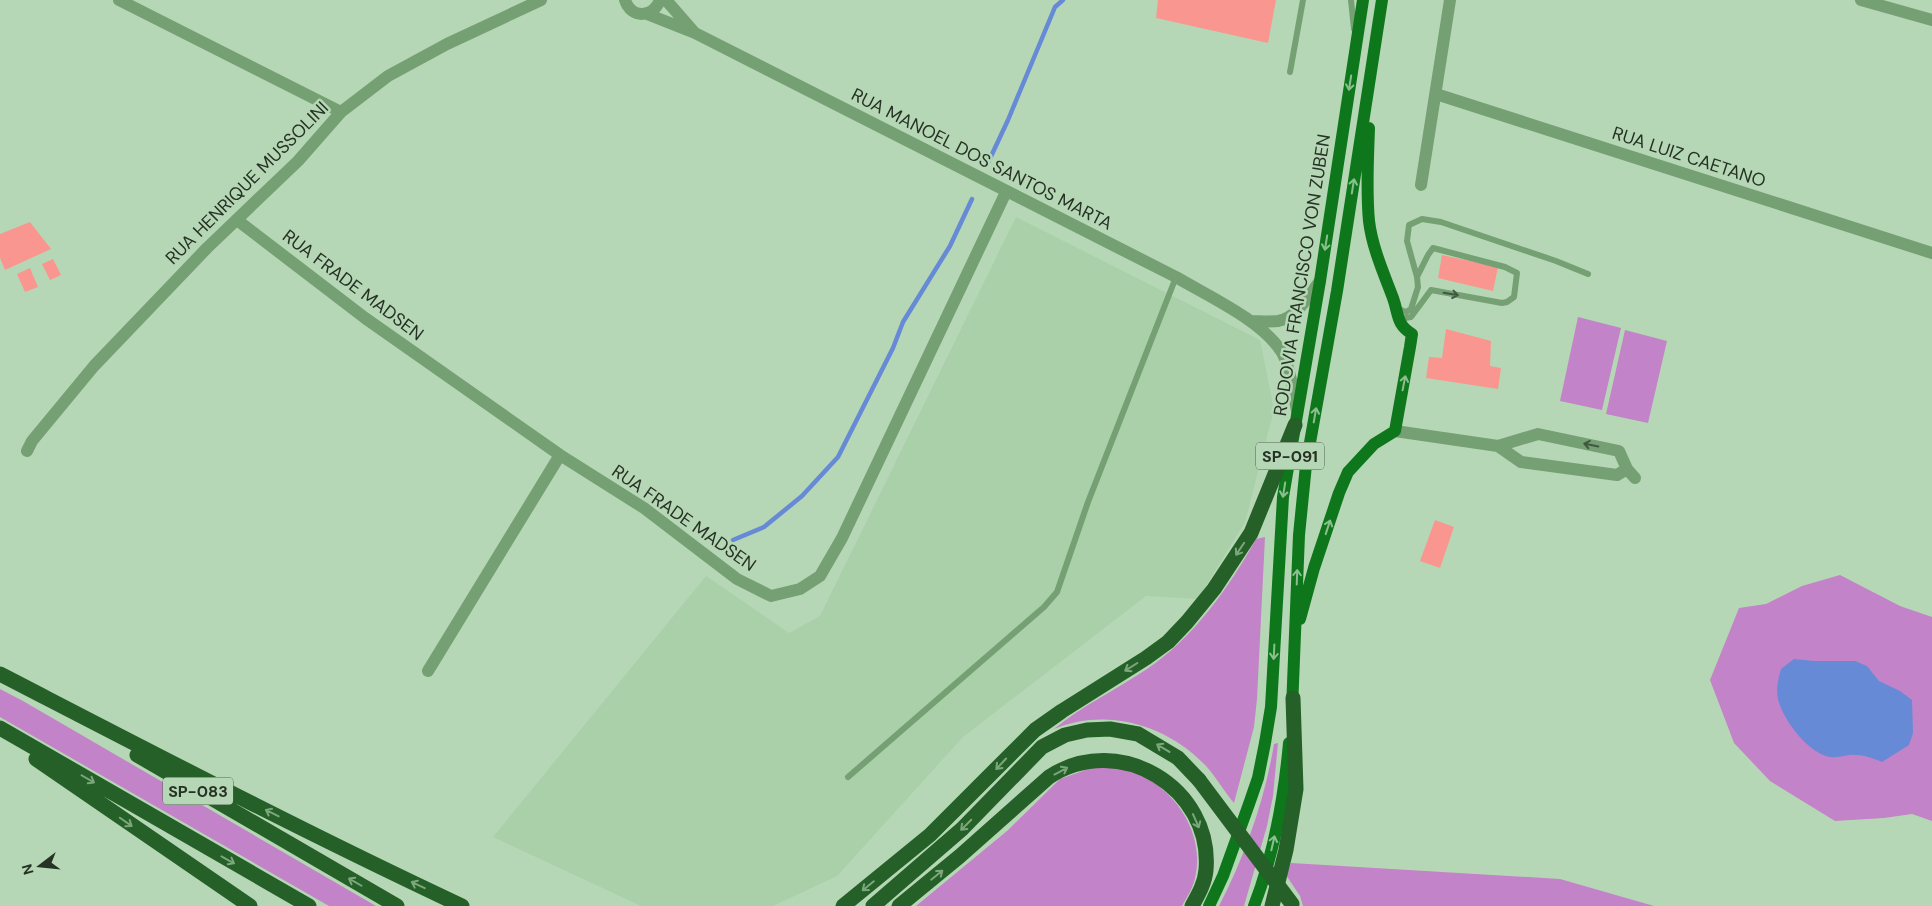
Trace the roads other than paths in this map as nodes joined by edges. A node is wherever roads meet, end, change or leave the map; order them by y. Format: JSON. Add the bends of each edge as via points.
{"nodes":[{"id":1,"x":119,"y":0,"type":"edge"},
{"id":2,"x":541,"y":0,"type":"edge"},
{"id":3,"x":660,"y":0,"type":"edge"},
{"id":4,"x":666,"y":0,"type":"edge"},
{"id":5,"x":1303,"y":0,"type":"edge"},
{"id":6,"x":1351,"y":0,"type":"edge"},
{"id":7,"x":1363,"y":0,"type":"edge"},
{"id":8,"x":1382,"y":0,"type":"edge"},
{"id":9,"x":1450,"y":0,"type":"edge"},
{"id":10,"x":1861,"y":0,"type":"edge"},
{"id":11,"x":623,"y":1,"type":"edge"},
{"id":12,"x":647,"y":14,"type":"junction"},
{"id":13,"x":1932,"y":20,"type":"edge"},
{"id":14,"x":695,"y":33,"type":"junction"},
{"id":15,"x":1356,"y":48,"type":"junction"},
{"id":16,"x":1372,"y":60,"type":"junction"},
{"id":17,"x":1290,"y":72,"type":"dead end"},
{"id":18,"x":1436,"y":94,"type":"junction"},
{"id":19,"x":341,"y":112,"type":"junction"},
{"id":20,"x":1421,"y":185,"type":"dead end"},
{"id":21,"x":1006,"y":192,"type":"junction"},
{"id":22,"x":237,"y":220,"type":"junction"},
{"id":23,"x":1932,"y":253,"type":"edge"},
{"id":24,"x":1588,"y":274,"type":"dead end"},
{"id":25,"x":1176,"y":277,"type":"junction"},
{"id":26,"x":1417,"y":277,"type":"junction"},
{"id":27,"x":1320,"y":281,"type":"junction"},
{"id":28,"x":1398,"y":314,"type":"junction"},
{"id":29,"x":1250,"y":321,"type":"junction"},
{"id":30,"x":1296,"y":418,"type":"junction"},
{"id":31,"x":1395,"y":431,"type":"junction"},
{"id":32,"x":1498,"y":446,"type":"junction"},
{"id":33,"x":28,"y":451,"type":"dead end"},
{"id":34,"x":560,"y":455,"type":"junction"},
{"id":35,"x":1295,"y":641,"type":"junction"},
{"id":36,"x":428,"y":671,"type":"dead end"},
{"id":37,"x":0,"y":675,"type":"edge"},
{"id":38,"x":1293,"y":698,"type":"junction"},
{"id":39,"x":0,"y":728,"type":"edge"},
{"id":40,"x":0,"y":734,"type":"edge"},
{"id":41,"x":848,"y":776,"type":"dead end"},
{"id":42,"x":1293,"y":905,"type":"edge"},
{"id":43,"x":250,"y":906,"type":"edge"},
{"id":44,"x":309,"y":906,"type":"edge"},
{"id":45,"x":397,"y":906,"type":"edge"},
{"id":46,"x":462,"y":906,"type":"edge"},
{"id":47,"x":843,"y":906,"type":"edge"},
{"id":48,"x":873,"y":906,"type":"edge"},
{"id":49,"x":899,"y":906,"type":"edge"},
{"id":50,"x":1192,"y":906,"type":"edge"},
{"id":51,"x":1209,"y":906,"type":"edge"},
{"id":52,"x":1254,"y":906,"type":"edge"},
{"id":53,"x":1272,"y":906,"type":"edge"}],
"edges":[{"from":1,"to":19,"type":"street"},
{"from":2,"to":19,"type":"street","name":"RUA HENRIQUE MUSSOLINI","via":[[388,76]]},
{"from":3,"to":12,"type":"street"},
{"from":4,"to":14,"type":"street","name":"RUA MANOEL DOS SANTOS MARTA"},
{"from":5,"to":17,"type":"lane"},
{"from":6,"to":15,"type":"lane"},
{"from":7,"to":15,"type":"main road","name":"RODOVIA FRANCISCO VON ZUBEN","number":"SP-091"},
{"from":8,"to":16,"type":"main road","name":"RODOVIA FRANCISCO VON ZUBEN","number":"SP-091"},
{"from":9,"to":18,"type":"street"},
{"from":10,"to":13,"type":"street"},
{"from":11,"to":12,"type":"street","name":"RUA MANOEL DOS SANTOS MARTA","via":[[633,12]]},
{"from":12,"to":14,"type":"street","name":"RUA MANOEL DOS SANTOS MARTA"},
{"from":14,"to":21,"type":"street","name":"RUA MANOEL DOS SANTOS MARTA"},
{"from":15,"to":27,"type":"main road","name":"RODOVIA FRANCISCO VON ZUBEN","number":"SP-091","one_way":true},
{"from":16,"to":28,"type":"main road","via":[[1369,223]]},
{"from":35,"to":16,"type":"main road","name":"RODOVIA FRANCISCO VON ZUBEN","number":"SP-091","one_way":true,"via":[[1298,536],[1306,465],[1337,291]]},
{"from":18,"to":20,"type":"street"},
{"from":18,"to":23,"type":"street","name":"RUA LUIZ CAETANO"},
{"from":19,"to":22,"type":"street","name":"RUA HENRIQUE MUSSOLINI","via":[[298,161]]},
{"from":21,"to":25,"type":"street","name":"RUA MANOEL DOS SANTOS MARTA"},
{"from":21,"to":34,"type":"street","name":"RUA FRADE MADSEN","via":[[842,538],[820,576],[800,589],[771,596],[737,579],[644,508]]},
{"from":22,"to":33,"type":"street","name":"RUA HENRIQUE MUSSOLINI","via":[[94,366],[32,441]]},
{"from":22,"to":34,"type":"street","name":"RUA FRADE MADSEN","via":[[365,318]]},
{"from":24,"to":26,"type":"lane","via":[[1454,226],[1422,219],[1409,225],[1407,241]]},
{"from":25,"to":29,"type":"street","name":"RUA MANOEL DOS SANTOS MARTA"},
{"from":25,"to":41,"type":"lane","via":[[1088,502],[1057,592],[1036,614]]},
{"from":26,"to":28,"type":"lane","via":[[1418,287],[1411,309]]},
{"from":28,"to":26,"type":"lane","one_way":true,"via":[[1411,317],[1431,290],[1507,302],[1514,297],[1517,273],[1433,248]]},
{"from":27,"to":29,"type":"street","via":[[1290,316],[1279,321]]},
{"from":27,"to":30,"type":"main road","name":"RODOVIA FRANCISCO VON ZUBEN","number":"SP-091"},
{"from":31,"to":28,"type":"main road","one_way":true,"via":[[1412,334],[1402,328]]},
{"from":29,"to":30,"type":"street","name":"RUA MANOEL DOS SANTOS MARTA","via":[[1282,352]]},
{"from":30,"to":47,"type":"highway","one_way":true,"via":[[1250,533],[1187,622],[1146,658],[1035,730],[930,835]]},
{"from":30,"to":51,"type":"main road","name":"RODOVIA FRANCISCO VON ZUBEN","number":"SP-091","one_way":true,"via":[[1283,497],[1271,707],[1265,743],[1258,778]]},
{"from":31,"to":32,"type":"street"},
{"from":35,"to":31,"type":"main road","one_way":true,"via":[[1314,568],[1348,472],[1374,444]]},
{"from":32,"to":32,"type":"street","one_way":true,"via":[[1521,462],[1617,475],[1631,474],[1619,451],[1538,434]]},
{"from":34,"to":36,"type":"street"},
{"from":35,"to":38,"type":"main road","name":"RODOVIA FRANCISCO VON ZUBEN","number":"SP-091"},
{"from":45,"to":37,"type":"highway","number":"SP-083","one_way":true},
{"from":46,"to":37,"type":"highway","one_way":true,"via":[[384,870]]},
{"from":52,"to":38,"type":"main road","name":"RODOVIA FRANCISCO VON ZUBEN","number":"SP-091","one_way":true,"via":[[1282,805]]},
{"from":38,"to":53,"type":"highway","via":[[1296,788],[1286,850]]},
{"from":39,"to":44,"type":"highway","number":"SP-083","one_way":true},
{"from":40,"to":43,"type":"highway","one_way":true},
{"from":42,"to":48,"type":"highway","one_way":true,"bridge":true,"via":[[1199,780],[1178,758],[1138,734],[1110,729],[1065,735],[1042,747],[962,829]]},
{"from":49,"to":50,"type":"highway","one_way":true,"via":[[1049,777],[1074,764],[1100,760],[1114,760],[1147,769],[1177,793],[1194,814],[1206,852],[1206,872]]}]}
